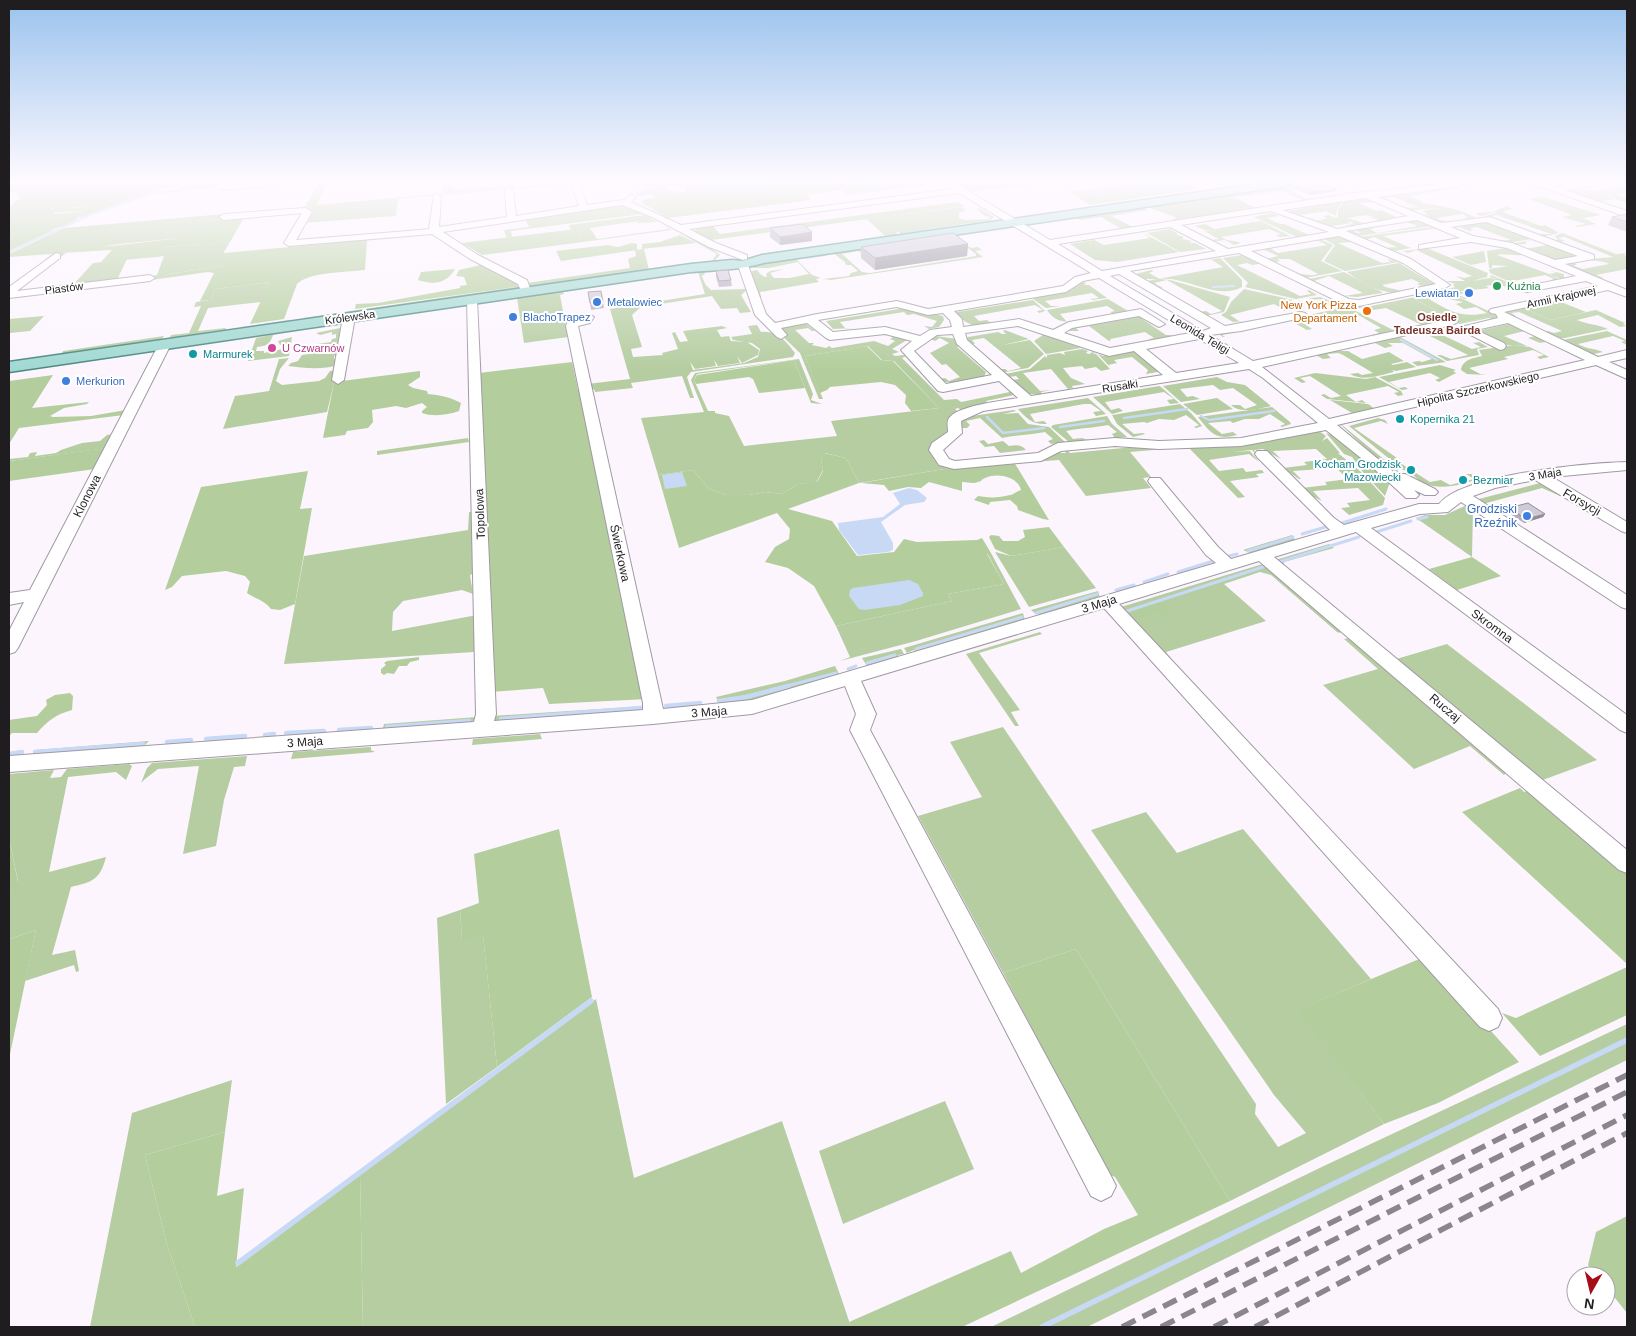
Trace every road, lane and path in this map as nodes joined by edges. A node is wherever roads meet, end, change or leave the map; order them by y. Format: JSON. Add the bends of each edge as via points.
{"nodes":[{"id":1,"x":456,"y":245,"type":"edge"},
{"id":2,"x":714,"y":245,"type":"edge"},
{"id":3,"x":854,"y":245,"type":"edge"},
{"id":4,"x":1051,"y":245,"type":"edge"},
{"id":5,"x":1214,"y":245,"type":"edge"},
{"id":6,"x":1267,"y":245,"type":"edge"},
{"id":7,"x":1371,"y":245,"type":"edge"},
{"id":8,"x":1432,"y":245,"type":"edge"},
{"id":9,"x":1510,"y":245,"type":"edge"},
{"id":10,"x":1558,"y":245,"type":"edge"},
{"id":11,"x":1422,"y":247,"type":"dead end"},
{"id":12,"x":1241,"y":250,"type":"junction"},
{"id":13,"x":1227,"y":252,"type":"junction"},
{"id":14,"x":56,"y":256,"type":"dead end"},
{"id":15,"x":740,"y":261,"type":"junction"},
{"id":16,"x":1556,"y":263,"type":"junction"},
{"id":17,"x":1122,"y":272,"type":"junction"},
{"id":18,"x":1102,"y":275,"type":"junction"},
{"id":19,"x":1589,"y":277,"type":"junction"},
{"id":20,"x":150,"y":278,"type":"dead end"},
{"id":21,"x":1627,"y":283,"type":"edge"},
{"id":22,"x":1611,"y":286,"type":"junction"},
{"id":23,"x":1527,"y":289,"type":"dead end"},
{"id":24,"x":526,"y":292,"type":"junction"},
{"id":25,"x":9,"y":294,"type":"edge"},
{"id":26,"x":1627,"y":294,"type":"edge"},
{"id":27,"x":472,"y":299,"type":"junction"},
{"id":28,"x":945,"y":309,"type":"junction"},
{"id":29,"x":1301,"y":315,"type":"dead end"},
{"id":30,"x":1502,"y":315,"type":"junction"},
{"id":31,"x":349,"y":317,"type":"junction"},
{"id":32,"x":588,"y":317,"type":"dead end"},
{"id":33,"x":810,"y":319,"type":"junction"},
{"id":34,"x":1452,"y":322,"type":"dead end"},
{"id":35,"x":772,"y":327,"type":"junction"},
{"id":36,"x":958,"y":330,"type":"junction"},
{"id":37,"x":1221,"y":330,"type":"junction"},
{"id":38,"x":1054,"y":334,"type":"junction"},
{"id":39,"x":1201,"y":335,"type":"junction"},
{"id":40,"x":782,"y":336,"type":"dead end"},
{"id":41,"x":1181,"y":339,"type":"junction"},
{"id":42,"x":920,"y":340,"type":"junction"},
{"id":43,"x":165,"y":344,"type":"junction"},
{"id":44,"x":1500,"y":346,"type":"dead end"},
{"id":45,"x":1137,"y":347,"type":"junction"},
{"id":46,"x":1627,"y":354,"type":"edge"},
{"id":47,"x":1598,"y":361,"type":"junction"},
{"id":48,"x":1252,"y":365,"type":"junction"},
{"id":49,"x":9,"y":366,"type":"edge"},
{"id":50,"x":1627,"y":375,"type":"edge"},
{"id":51,"x":1001,"y":377,"type":"junction"},
{"id":52,"x":1173,"y":377,"type":"junction"},
{"id":53,"x":338,"y":380,"type":"dead end"},
{"id":54,"x":1028,"y":400,"type":"junction"},
{"id":55,"x":989,"y":406,"type":"joint"},
{"id":56,"x":1329,"y":424,"type":"junction"},
{"id":57,"x":1262,"y":454,"type":"dead end"},
{"id":58,"x":1376,"y":463,"type":"junction"},
{"id":59,"x":1627,"y":466,"type":"edge"},
{"id":60,"x":1538,"y":475,"type":"junction"},
{"id":61,"x":1155,"y":481,"type":"dead end"},
{"id":62,"x":1464,"y":495,"type":"junction"},
{"id":63,"x":1411,"y":496,"type":"junction"},
{"id":64,"x":1437,"y":497,"type":"junction"},
{"id":65,"x":1428,"y":508,"type":"junction"},
{"id":66,"x":1383,"y":518,"type":"junction"},
{"id":67,"x":1627,"y":528,"type":"edge"},
{"id":68,"x":1350,"y":529,"type":"junction"},
{"id":69,"x":1261,"y":555,"type":"junction"},
{"id":70,"x":1228,"y":565,"type":"junction"},
{"id":71,"x":36,"y":595,"type":"junction"},
{"id":72,"x":9,"y":600,"type":"edge"},
{"id":73,"x":1107,"y":601,"type":"junction"},
{"id":74,"x":1627,"y":603,"type":"edge"},
{"id":75,"x":9,"y":648,"type":"edge"},
{"id":76,"x":850,"y":678,"type":"junction"},
{"id":77,"x":653,"y":717,"type":"junction"},
{"id":78,"x":1627,"y":725,"type":"edge"},
{"id":79,"x":482,"y":729,"type":"junction"},
{"id":80,"x":9,"y":764,"type":"edge"},
{"id":81,"x":1627,"y":863,"type":"edge"},
{"id":82,"x":1489,"y":1018,"type":"dead end"},
{"id":83,"x":1100,"y":1186,"type":"dead end"}],
"edges":[{"from":1,"to":24,"type":"street","via":[[523,282]]},
{"from":2,"to":15,"type":"street"},
{"from":3,"to":15,"type":"main road","name":"Królewska"},
{"from":4,"to":18,"type":"street","name":"Leonida Teligi"},
{"from":5,"to":13,"type":"street"},
{"from":6,"to":12,"type":"street"},
{"from":7,"to":12,"type":"street","via":[[1407,261],[1445,285],[1347,302]]},
{"from":8,"to":11,"type":"street"},
{"from":9,"to":16,"type":"street"},
{"from":10,"to":16,"type":"street","via":[[1590,257]]},
{"from":12,"to":13,"type":"street"},
{"from":13,"to":17,"type":"street","via":[[1140,266]]},
{"from":14,"to":25,"type":"street"},
{"from":15,"to":24,"type":"main road","name":"Królewska"},
{"from":15,"to":35,"type":"street","via":[[759,312]]},
{"from":16,"to":19,"type":"street"},
{"from":17,"to":18,"type":"street"},
{"from":17,"to":37,"type":"street"},
{"from":18,"to":28,"type":"street","via":[[1077,280],[1066,289]]},
{"from":18,"to":39,"type":"street","name":"Leonida Teligi"},
{"from":19,"to":22,"type":"street"},
{"from":19,"to":23,"type":"street"},
{"from":20,"to":25,"type":"street","name":"Piastów"},
{"from":21,"to":22,"type":"street","name":"Armii Krajowej"},
{"from":22,"to":26,"type":"street"},
{"from":22,"to":30,"type":"street","name":"Armii Krajowej"},
{"from":24,"to":27,"type":"main road","name":"Królewska"},
{"from":27,"to":31,"type":"main road","name":"Królewska"},
{"from":27,"to":79,"type":"street","name":"Topolowa","via":[[486,714]]},
{"from":28,"to":33,"type":"street","via":[[928,312],[897,304]]},
{"from":28,"to":36,"type":"street","via":[[956,319]]},
{"from":29,"to":37,"type":"street"},
{"from":30,"to":44,"type":"street","via":[[1465,329]]},
{"from":30,"to":47,"type":"street"},
{"from":31,"to":43,"type":"main road","name":"Królewska"},
{"from":31,"to":53,"type":"street"},
{"from":32,"to":77,"type":"street","name":"Świerkowa","via":[[586,321],[571,324],[653,703]]},
{"from":33,"to":35,"type":"street"},
{"from":33,"to":42,"type":"street","via":[[830,336],[885,330]]},
{"from":34,"to":48,"type":"street","name":"Rusałki"},
{"from":35,"to":40,"type":"street"},
{"from":36,"to":38,"type":"street","via":[[1019,322]]},
{"from":36,"to":42,"type":"street","via":[[934,332]]},
{"from":36,"to":51,"type":"street","via":[[961,341]]},
{"from":37,"to":39,"type":"street"},
{"from":38,"to":41,"type":"street","via":[[1069,325],[1141,312]]},
{"from":38,"to":45,"type":"street","via":[[1107,351]]},
{"from":39,"to":41,"type":"street"},
{"from":39,"to":48,"type":"street","name":"Leonida Teligi"},
{"from":41,"to":45,"type":"street"},
{"from":42,"to":51,"type":"street","via":[[908,348],[908,352],[944,388]]},
{"from":43,"to":49,"type":"main road","name":"Królewska"},
{"from":43,"to":71,"type":"street","name":"Klonowa"},
{"from":45,"to":52,"type":"street"},
{"from":46,"to":47,"type":"street","name":"Hipolita Szczerkowskiego"},
{"from":47,"to":50,"type":"street"},
{"from":47,"to":56,"type":"street","name":"Hipolita Szczerkowskiego"},
{"from":48,"to":52,"type":"street","name":"Rusałki"},
{"from":48,"to":56,"type":"street","name":"Leonida Teligi"},
{"from":51,"to":54,"type":"street"},
{"from":52,"to":54,"type":"street","name":"Rusałki"},
{"from":54,"to":55,"type":"street","name":"Rusałki"},
{"from":55,"to":56,"type":"street","name":"Hipolita Szczerkowskiego","via":[[955,419],[955,433],[936,448],[945,463],[954,465],[1039,457],[1058,447],[1115,442],[1159,445],[1240,442]]},
{"from":56,"to":58,"type":"street","name":"Leonida Teligi"},
{"from":57,"to":68,"type":"street","name":"Skromna","via":[[1328,521]]},
{"from":58,"to":63,"type":"street","name":"Leonida Teligi"},
{"from":58,"to":64,"type":"street","name":"Leonida Teligi"},
{"from":59,"to":60,"type":"street","name":"3 Maja"},
{"from":60,"to":62,"type":"street","name":"3 Maja"},
{"from":60,"to":67,"type":"street","name":"Forsycji"},
{"from":61,"to":70,"type":"street","via":[[1212,551]]},
{"from":62,"to":64,"type":"street","name":"3 Maja"},
{"from":62,"to":74,"type":"street"},
{"from":63,"to":64,"type":"street","name":"3 Maja","via":[[1415,492]]},
{"from":63,"to":65,"type":"street","via":[[1415,503]]},
{"from":63,"to":66,"type":"street","name":"3 Maja","via":[[1409,502]]},
{"from":64,"to":65,"type":"street","name":"3 Maja","via":[[1439,509]]},
{"from":65,"to":66,"type":"street","name":"3 Maja"},
{"from":66,"to":68,"type":"street","name":"3 Maja"},
{"from":68,"to":69,"type":"street","name":"3 Maja"},
{"from":68,"to":78,"type":"street","name":"Skromna"},
{"from":69,"to":70,"type":"street","name":"3 Maja"},
{"from":69,"to":81,"type":"street","name":"Ruczaj"},
{"from":70,"to":73,"type":"street","name":"3 Maja"},
{"from":71,"to":72,"type":"street"},
{"from":71,"to":75,"type":"street","name":"Klonowa"},
{"from":73,"to":76,"type":"street","name":"3 Maja"},
{"from":73,"to":82,"type":"street"},
{"from":76,"to":77,"type":"street","name":"3 Maja","via":[[752,707]]},
{"from":76,"to":83,"type":"street","via":[[866,714],[860,730]]},
{"from":77,"to":79,"type":"street","name":"3 Maja"},
{"from":79,"to":80,"type":"street","name":"3 Maja"}]}
